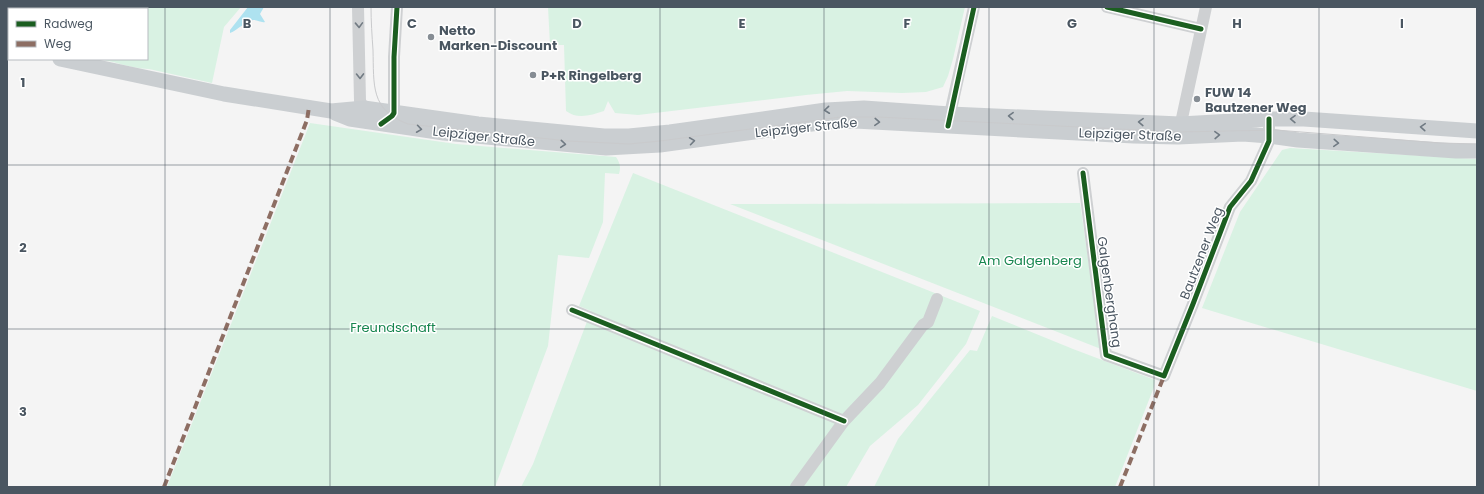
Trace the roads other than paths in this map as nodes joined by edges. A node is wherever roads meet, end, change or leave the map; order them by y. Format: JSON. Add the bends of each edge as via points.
{"nodes":[{"id":1,"x":358,"y":7,"type":"edge"},
{"id":2,"x":397,"y":7,"type":"edge"},
{"id":3,"x":974,"y":7,"type":"edge"},
{"id":4,"x":1107,"y":7,"type":"edge"},
{"id":5,"x":1206,"y":7,"type":"edge"},
{"id":6,"x":1201,"y":29,"type":"junction"},
{"id":7,"x":65,"y":60,"type":"edge"},
{"id":8,"x":364,"y":108,"type":"junction"},
{"id":9,"x":330,"y":111,"type":"junction"},
{"id":10,"x":394,"y":113,"type":"junction"},
{"id":11,"x":1269,"y":119,"type":"junction"},
{"id":12,"x":949,"y":120,"type":"junction"},
{"id":13,"x":376,"y":123,"type":"junction"},
{"id":14,"x":1179,"y":130,"type":"junction"},
{"id":15,"x":1477,"y":131,"type":"edge"},
{"id":16,"x":1269,"y":136,"type":"junction"},
{"id":17,"x":1477,"y":151,"type":"edge"},
{"id":18,"x":1083,"y":174,"type":"dead end"},
{"id":19,"x":937,"y":299,"type":"dead end"},
{"id":20,"x":572,"y":310,"type":"dead end"},
{"id":21,"x":1164,"y":376,"type":"joint"},
{"id":22,"x":844,"y":421,"type":"junction"},
{"id":23,"x":796,"y":487,"type":"edge"}],
"edges":[{"from":1,"to":8,"type":"street","one_way":true,"via":[[360,101]]},
{"from":2,"to":10,"type":"street"},
{"from":3,"to":12,"type":"street"},
{"from":4,"to":6,"type":"street"},
{"from":5,"to":6,"type":"street"},
{"from":6,"to":14,"type":"street"},
{"from":7,"to":9,"type":"main road","name":"Leipziger Straße","via":[[224,94]]},
{"from":8,"to":9,"type":"main road","name":"Leipziger Straße"},
{"from":8,"to":10,"type":"main road","name":"Leipziger Straße"},
{"from":8,"to":13,"type":"street"},
{"from":9,"to":13,"type":"main road","name":"Leipziger Straße","via":[[350,119]]},
{"from":12,"to":10,"type":"main road","name":"Leipziger Straße","one_way":true,"via":[[856,108],[670,132],[604,136],[494,126]]},
{"from":10,"to":13,"type":"street"},
{"from":11,"to":14,"type":"main road","name":"Leipziger Straße"},
{"from":15,"to":11,"type":"main road","name":"Leipziger Straße","one_way":true},
{"from":11,"to":16,"type":"street","name":"Bautzener Weg"},
{"from":13,"to":12,"type":"main road","name":"Leipziger Straße","one_way":true,"via":[[444,133],[606,148],[660,145],[826,122]]},
{"from":12,"to":14,"type":"main road","name":"Leipziger Straße"},
{"from":14,"to":16,"type":"main road","name":"Leipziger Straße","one_way":true},
{"from":16,"to":17,"type":"main road","name":"Leipziger Straße","one_way":true},
{"from":16,"to":21,"type":"street","name":"Bautzener Weg","via":[[1251,181],[1230,207]]},
{"from":18,"to":21,"type":"street","name":"Galgenberghang","via":[[1106,355]]},
{"from":19,"to":22,"type":"street","via":[[928,322],[923,325],[880,382]]},
{"from":20,"to":22,"type":"street"},
{"from":22,"to":23,"type":"street"}]}
